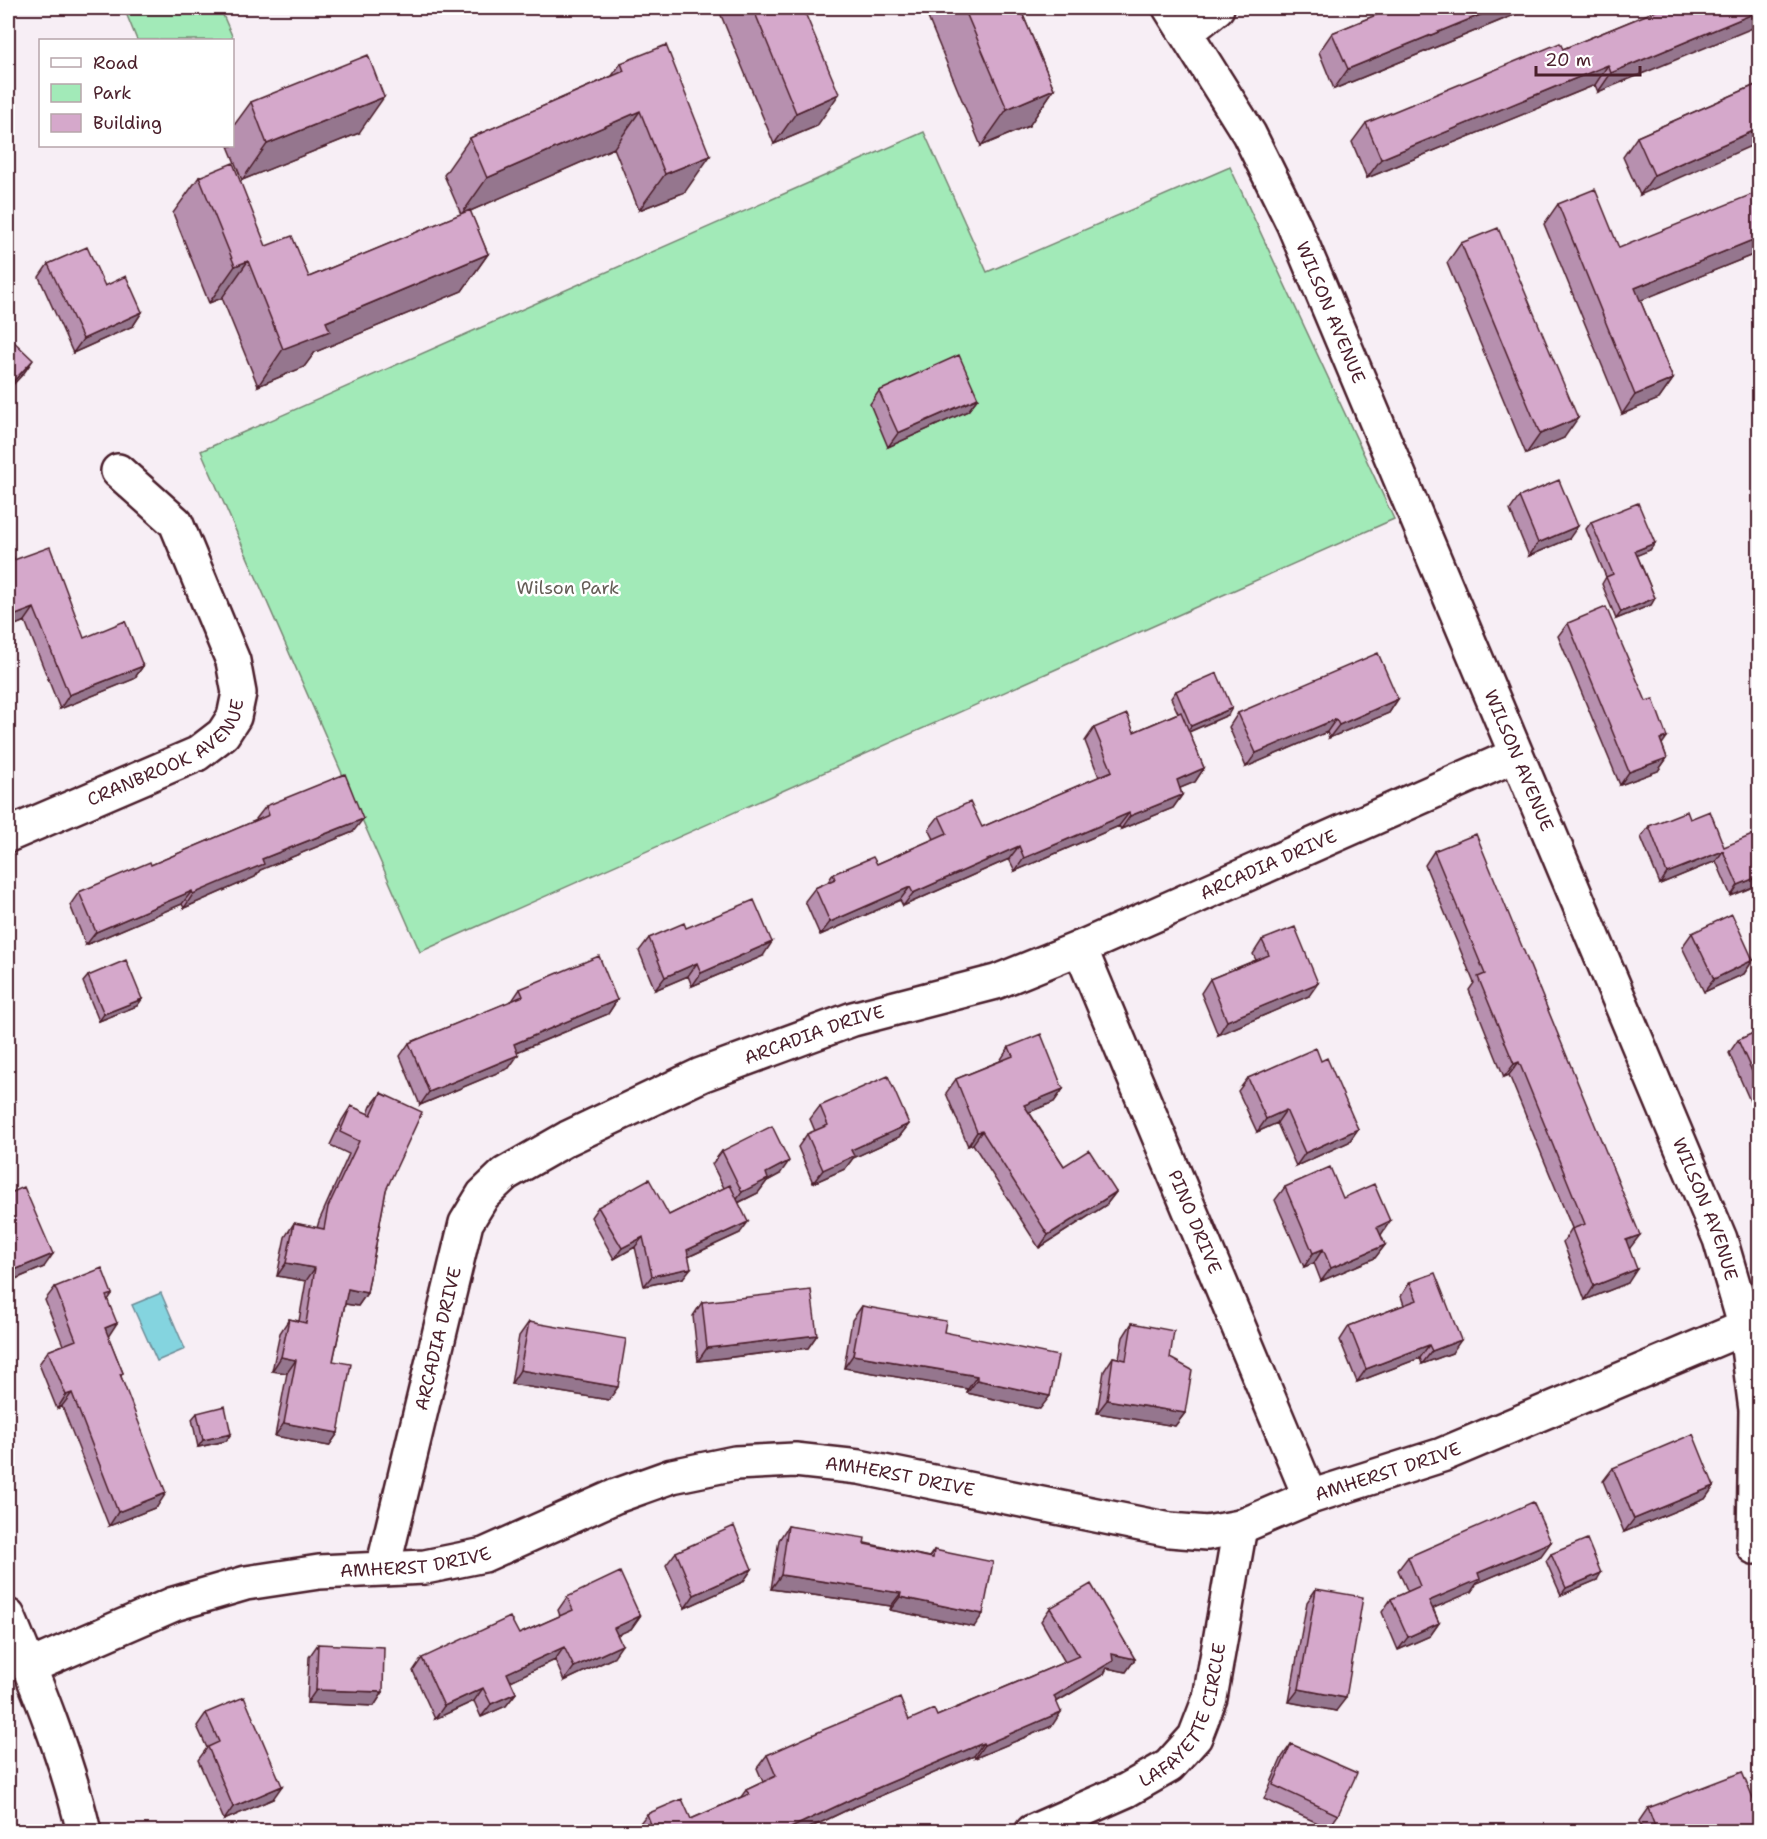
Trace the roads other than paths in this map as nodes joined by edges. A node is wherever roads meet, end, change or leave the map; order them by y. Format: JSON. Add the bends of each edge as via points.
{"nodes":[{"id":1,"x":1217,"y":8,"type":"edge"},
{"id":2,"x":1178,"y":20,"type":"edge"},
{"id":3,"x":118,"y":471,"type":"dead end"},
{"id":4,"x":1516,"y":755,"type":"junction"},
{"id":5,"x":8,"y":836,"type":"edge"},
{"id":6,"x":1080,"y":948,"type":"junction"},
{"id":7,"x":1752,"y":1323,"type":"edge"},
{"id":8,"x":1310,"y":1497,"type":"junction"},
{"id":9,"x":1240,"y":1527,"type":"junction"},
{"id":10,"x":1754,"y":1547,"type":"dead end"},
{"id":11,"x":382,"y":1568,"type":"junction"},
{"id":12,"x":8,"y":1616,"type":"edge"},
{"id":13,"x":29,"y":1667,"type":"junction"},
{"id":14,"x":84,"y":1832,"type":"edge"},
{"id":15,"x":1032,"y":1832,"type":"edge"}],
"edges":[{"from":1,"to":2,"type":"street"},
{"from":2,"to":4,"type":"street","name":"WILSON AVENUE","via":[[1249,134],[1293,223]]},
{"from":3,"to":5,"type":"street","name":"CRANBROOK AVENUE","via":[[176,523],[233,660],[239,693],[234,717],[224,734],[196,754]]},
{"from":4,"to":6,"type":"street","name":"ARCADIA DRIVE"},
{"from":4,"to":7,"type":"street","name":"WILSON AVENUE"},
{"from":6,"to":8,"type":"street","name":"PINO DRIVE"},
{"from":6,"to":11,"type":"street","name":"ARCADIA DRIVE","via":[[996,982],[853,1018],[701,1075],[568,1138],[505,1174],[483,1195],[466,1222]]},
{"from":7,"to":8,"type":"street","name":"AMHERST DRIVE","via":[[1442,1455]]},
{"from":7,"to":10,"type":"street","name":"WILSON AVENUE","via":[[1756,1410]]},
{"from":8,"to":9,"type":"street","name":"AMHERST DRIVE"},
{"from":9,"to":11,"type":"street","name":"AMHERST DRIVE","via":[[1207,1533],[1170,1530],[859,1467],[765,1461],[672,1476],[616,1496],[484,1555],[425,1566]]},
{"from":9,"to":15,"type":"street","name":"LAFAYETTE CIRCLE","via":[[1210,1698],[1195,1737],[1169,1766],[1127,1790]]},
{"from":11,"to":13,"type":"street","name":"AMHERST DRIVE","via":[[246,1583],[174,1604]]},
{"from":12,"to":13,"type":"street"},
{"from":13,"to":14,"type":"street","via":[[78,1804]]}]}
